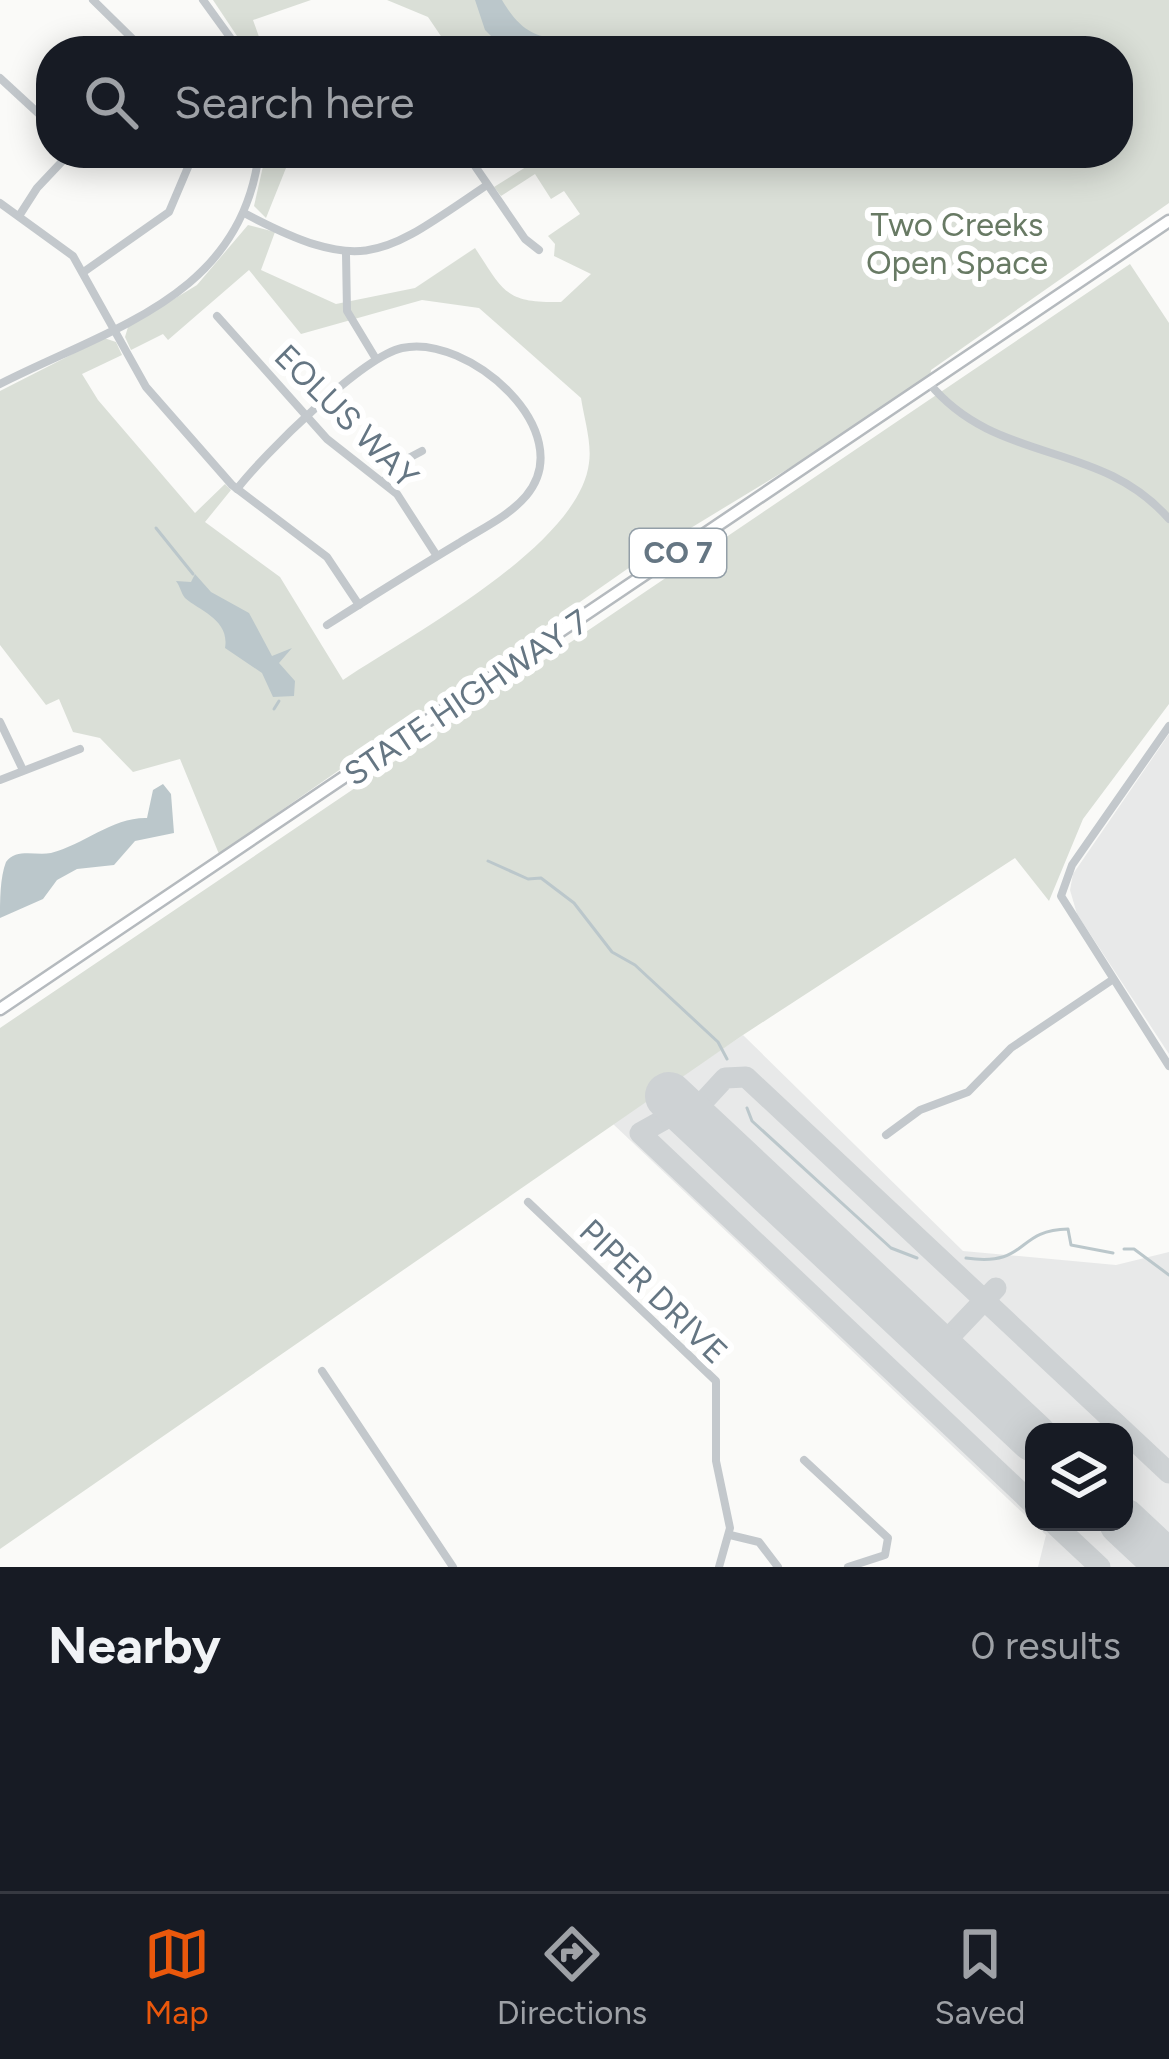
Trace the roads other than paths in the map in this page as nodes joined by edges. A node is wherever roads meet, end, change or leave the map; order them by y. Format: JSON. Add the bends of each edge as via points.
{"nodes":[{"id":1,"x":93,"y":0,"type":"edge"},
{"id":2,"x":203,"y":0,"type":"edge"},
{"id":3,"x":130,"y":36,"type":"edge"},
{"id":4,"x":229,"y":36,"type":"edge"},
{"id":5,"x":0,"y":78,"type":"edge"},
{"id":6,"x":36,"y":111,"type":"edge"},
{"id":7,"x":56,"y":168,"type":"edge"},
{"id":8,"x":188,"y":168,"type":"edge"},
{"id":9,"x":256,"y":168,"type":"edge"},
{"id":10,"x":477,"y":168,"type":"edge"},
{"id":11,"x":488,"y":184,"type":"junction"},
{"id":12,"x":0,"y":203,"type":"edge"},
{"id":13,"x":246,"y":214,"type":"junction"},
{"id":14,"x":20,"y":216,"type":"junction"},
{"id":15,"x":1169,"y":221,"type":"edge"},
{"id":16,"x":539,"y":250,"type":"dead end"},
{"id":17,"x":346,"y":254,"type":"junction"},
{"id":18,"x":86,"y":271,"type":"junction"},
{"id":19,"x":217,"y":316,"type":"dead end"},
{"id":20,"x":114,"y":328,"type":"junction"},
{"id":21,"x":376,"y":359,"type":"junction"},
{"id":22,"x":929,"y":382,"type":"junction"},
{"id":23,"x":0,"y":384,"type":"edge"},
{"id":24,"x":308,"y":419,"type":"junction"},
{"id":25,"x":422,"y":451,"type":"dead end"},
{"id":26,"x":384,"y":481,"type":"junction"},
{"id":27,"x":237,"y":489,"type":"junction"},
{"id":28,"x":1169,"y":519,"type":"edge"},
{"id":29,"x":437,"y":556,"type":"junction"},
{"id":30,"x":359,"y":604,"type":"junction"},
{"id":31,"x":328,"y":626,"type":"dead end"},
{"id":32,"x":0,"y":722,"type":"edge"},
{"id":33,"x":1169,"y":726,"type":"edge"},
{"id":34,"x":80,"y":749,"type":"dead end"},
{"id":35,"x":22,"y":768,"type":"junction"},
{"id":36,"x":0,"y":780,"type":"edge"},
{"id":37,"x":1112,"y":980,"type":"junction"},
{"id":38,"x":0,"y":1009,"type":"edge"},
{"id":39,"x":1169,"y":1066,"type":"edge"},
{"id":40,"x":886,"y":1135,"type":"dead end"},
{"id":41,"x":528,"y":1202,"type":"dead end"},
{"id":42,"x":322,"y":1371,"type":"dead end"},
{"id":43,"x":804,"y":1460,"type":"dead end"},
{"id":44,"x":730,"y":1534,"type":"junction"},
{"id":45,"x":453,"y":1567,"type":"edge"},
{"id":46,"x":719,"y":1567,"type":"edge"},
{"id":47,"x":778,"y":1567,"type":"edge"},
{"id":48,"x":848,"y":1567,"type":"edge"}],
"edges":[{"from":1,"to":3,"type":"street"},
{"from":2,"to":4,"type":"street"},
{"from":5,"to":6,"type":"street"},
{"from":7,"to":14,"type":"street"},
{"from":8,"to":18,"type":"street","via":[[169,212]]},
{"from":9,"to":13,"type":"street"},
{"from":10,"to":11,"type":"street"},
{"from":11,"to":16,"type":"street"},
{"from":11,"to":17,"type":"street","via":[[398,244]]},
{"from":12,"to":14,"type":"street"},
{"from":13,"to":17,"type":"street"},
{"from":13,"to":20,"type":"street","via":[[186,288]]},
{"from":14,"to":18,"type":"street"},
{"from":15,"to":22,"type":"main road","number":"CO 7"},
{"from":17,"to":21,"type":"street","via":[[346,311]]},
{"from":18,"to":20,"type":"street"},
{"from":19,"to":24,"type":"street","name":"EOLUS WAY"},
{"from":20,"to":23,"type":"street"},
{"from":20,"to":27,"type":"street","via":[[142,382]]},
{"from":21,"to":24,"type":"street"},
{"from":21,"to":29,"type":"street","via":[[421,346],[455,353],[535,426],[541,456],[526,496]]},
{"from":22,"to":28,"type":"street","via":[[985,431],[1109,471]]},
{"from":22,"to":38,"type":"main road","name":"STATE HIGHWAY 7","number":"CO 7"},
{"from":24,"to":26,"type":"street","name":"EOLUS WAY"},
{"from":24,"to":27,"type":"street"},
{"from":25,"to":26,"type":"street"},
{"from":26,"to":29,"type":"street","name":"EOLUS WAY"},
{"from":27,"to":30,"type":"street","via":[[327,557]]},
{"from":29,"to":30,"type":"street"},
{"from":30,"to":31,"type":"street"},
{"from":32,"to":35,"type":"street"},
{"from":33,"to":37,"type":"street","via":[[1061,887],[1065,908]]},
{"from":34,"to":35,"type":"street"},
{"from":35,"to":36,"type":"street"},
{"from":37,"to":39,"type":"street"},
{"from":37,"to":40,"type":"street","via":[[1011,1048],[968,1092],[920,1110]]},
{"from":41,"to":44,"type":"street","name":"PIPER DRIVE","via":[[715,1378],[716,1461]]},
{"from":42,"to":45,"type":"street"},
{"from":43,"to":48,"type":"street","via":[[888,1538],[885,1555]]},
{"from":44,"to":46,"type":"street","name":"PIPER DRIVE"},
{"from":44,"to":47,"type":"street","via":[[759,1542]]}]}
